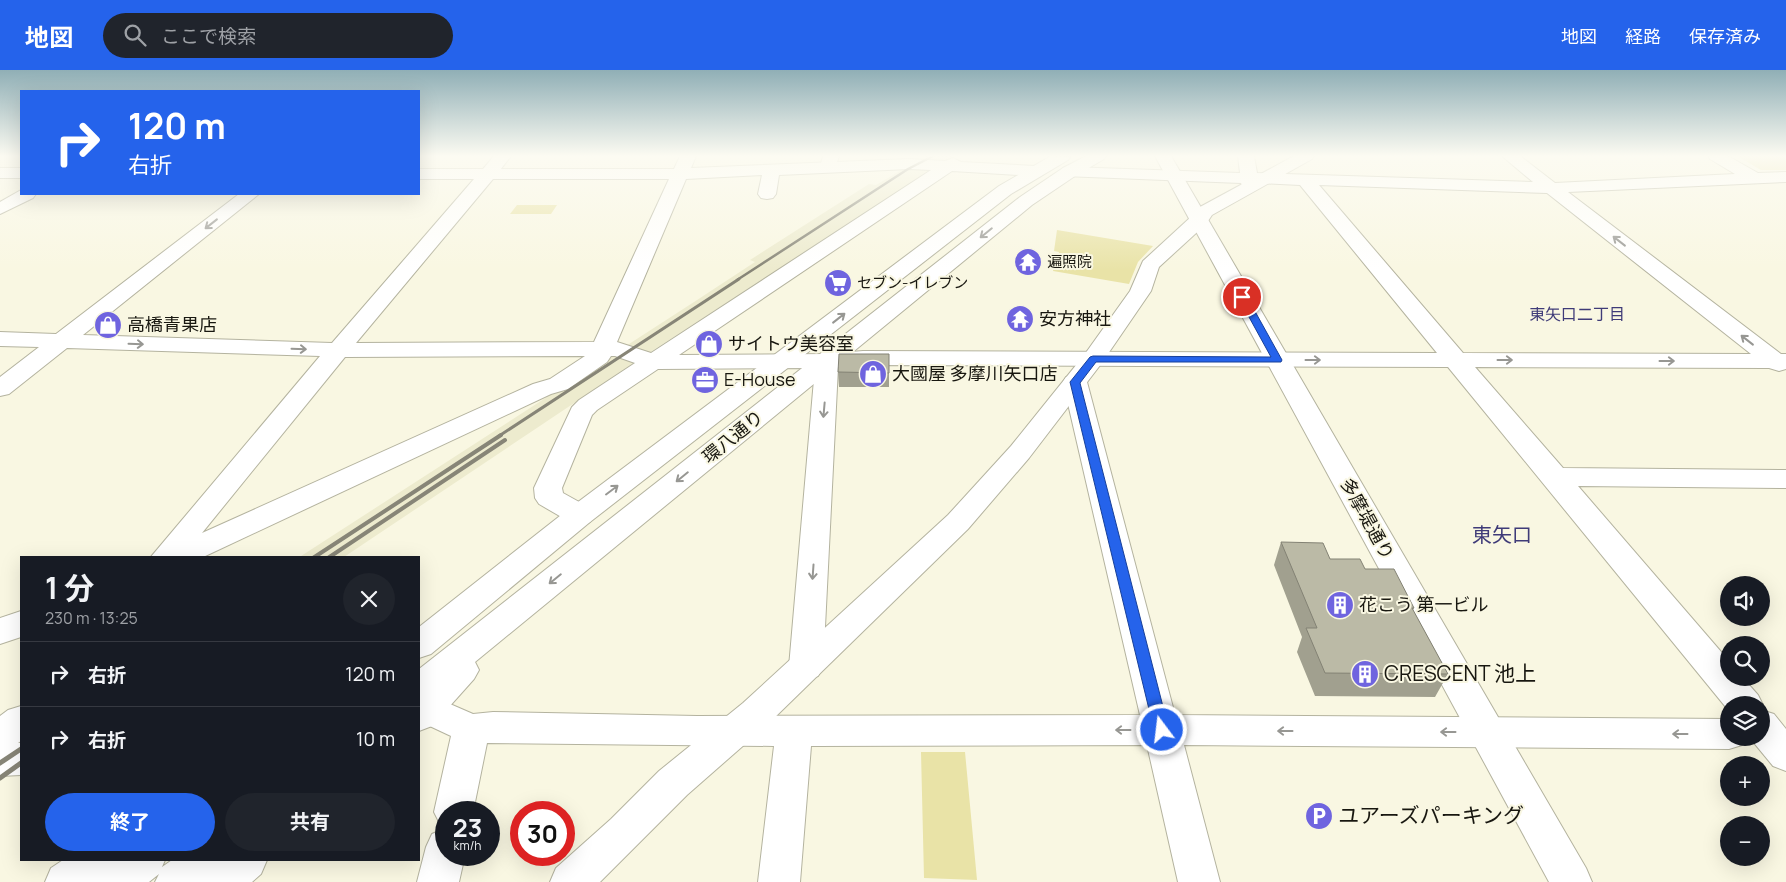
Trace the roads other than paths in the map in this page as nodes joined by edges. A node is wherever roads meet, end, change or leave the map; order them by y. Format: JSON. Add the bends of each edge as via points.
{"nodes":[{"id":1,"x":472,"y":194,"type":"edge"},
{"id":2,"x":671,"y":194,"type":"edge"},
{"id":3,"x":907,"y":194,"type":"edge"},
{"id":4,"x":1000,"y":194,"type":"edge"},
{"id":5,"x":1034,"y":194,"type":"edge"},
{"id":6,"x":1184,"y":194,"type":"edge"},
{"id":7,"x":1234,"y":194,"type":"edge"},
{"id":8,"x":1325,"y":194,"type":"edge"},
{"id":9,"x":1559,"y":194,"type":"edge"},
{"id":10,"x":25,"y":195,"type":"edge"},
{"id":11,"x":249,"y":195,"type":"edge"},
{"id":12,"x":0,"y":209,"type":"edge"},
{"id":13,"x":1199,"y":220,"type":"junction"},
{"id":14,"x":0,"y":339,"type":"edge"},
{"id":15,"x":61,"y":341,"type":"junction"},
{"id":16,"x":602,"y":349,"type":"junction"},
{"id":17,"x":338,"y":350,"type":"junction"},
{"id":18,"x":1277,"y":360,"type":"junction"},
{"id":19,"x":1456,"y":360,"type":"junction"},
{"id":20,"x":827,"y":361,"type":"junction"},
{"id":21,"x":654,"y":362,"type":"junction"},
{"id":22,"x":782,"y":362,"type":"junction"},
{"id":23,"x":1782,"y":364,"type":"edge"},
{"id":24,"x":1084,"y":371,"type":"junction"},
{"id":25,"x":0,"y":389,"type":"edge"},
{"id":26,"x":1554,"y":477,"type":"junction"},
{"id":27,"x":1786,"y":479,"type":"edge"},
{"id":28,"x":580,"y":515,"type":"junction"},
{"id":29,"x":167,"y":556,"type":"edge"},
{"id":30,"x":177,"y":556,"type":"edge"},
{"id":31,"x":493,"y":587,"type":"junction"},
{"id":32,"x":20,"y":623,"type":"edge"},
{"id":33,"x":420,"y":625,"type":"edge"},
{"id":34,"x":0,"y":632,"type":"edge"},
{"id":35,"x":420,"y":644,"type":"edge"},
{"id":36,"x":806,"y":667,"type":"junction"},
{"id":37,"x":1736,"y":696,"type":"edge"},
{"id":38,"x":421,"y":704,"type":"edge"},
{"id":39,"x":20,"y":722,"type":"edge"},
{"id":40,"x":470,"y":729,"type":"junction"},
{"id":41,"x":737,"y":730,"type":"junction"},
{"id":42,"x":794,"y":730,"type":"junction"},
{"id":43,"x":1162,"y":730,"type":"junction"},
{"id":44,"x":1488,"y":732,"type":"junction"},
{"id":45,"x":1720,"y":734,"type":"edge"},
{"id":46,"x":0,"y":736,"type":"edge"},
{"id":47,"x":20,"y":758,"type":"edge"},
{"id":48,"x":0,"y":760,"type":"edge"},
{"id":49,"x":456,"y":801,"type":"edge"},
{"id":50,"x":95,"y":861,"type":"edge"},
{"id":51,"x":144,"y":861,"type":"edge"},
{"id":52,"x":203,"y":861,"type":"edge"},
{"id":53,"x":247,"y":861,"type":"edge"},
{"id":54,"x":442,"y":866,"type":"edge"},
{"id":55,"x":66,"y":882,"type":"edge"},
{"id":56,"x":117,"y":882,"type":"edge"},
{"id":57,"x":176,"y":882,"type":"edge"},
{"id":58,"x":221,"y":882,"type":"edge"},
{"id":59,"x":438,"y":882,"type":"edge"},
{"id":60,"x":571,"y":882,"type":"edge"},
{"id":61,"x":779,"y":882,"type":"edge"},
{"id":62,"x":1199,"y":882,"type":"edge"},
{"id":63,"x":1571,"y":882,"type":"edge"}],
"edges":[{"from":1,"to":17,"type":"street"},
{"from":2,"to":16,"type":"street"},
{"from":3,"to":21,"type":"street"},
{"from":22,"to":4,"type":"street","name":"環八通り","one_way":true},
{"from":5,"to":20,"type":"street","name":"環八通り","one_way":true},
{"from":6,"to":13,"type":"street","name":"多摩堤通り"},
{"from":7,"to":13,"type":"street","via":[[1206,211]]},
{"from":8,"to":19,"type":"street"},
{"from":23,"to":9,"type":"street","one_way":true},
{"from":10,"to":12,"type":"street"},
{"from":11,"to":15,"type":"street","one_way":true},
{"from":13,"to":18,"type":"street","name":"多摩堤通り"},
{"from":13,"to":24,"type":"street","via":[[1150,265],[1140,291]]},
{"from":14,"to":15,"type":"street"},
{"from":15,"to":17,"type":"street","one_way":true},
{"from":15,"to":25,"type":"street"},
{"from":16,"to":17,"type":"street"},
{"from":16,"to":21,"type":"street","via":[[617,349]]},
{"from":16,"to":30,"type":"street","via":[[599,357],[559,384]]},
{"from":17,"to":29,"type":"street"},
{"from":18,"to":19,"type":"street","one_way":true},
{"from":18,"to":24,"type":"street"},
{"from":18,"to":44,"type":"street","name":"多摩堤通り"},
{"from":19,"to":23,"type":"street","one_way":true},
{"from":19,"to":26,"type":"street"},
{"from":20,"to":22,"type":"street"},
{"from":20,"to":24,"type":"street","via":[[863,358]]},
{"from":20,"to":36,"type":"street","one_way":true},
{"from":20,"to":38,"type":"street","name":"環八通り","one_way":true,"via":[[523,605]]},
{"from":21,"to":22,"type":"street"},
{"from":21,"to":28,"type":"street","via":[[582,412],[548,488],[549,498]]},
{"from":28,"to":22,"type":"street","name":"環八通り","one_way":true},
{"from":24,"to":36,"type":"street","via":[[1020,452],[958,522]]},
{"from":24,"to":43,"type":"street"},
{"from":26,"to":27,"type":"street"},
{"from":26,"to":37,"type":"street"},
{"from":28,"to":31,"type":"street","name":"環八通り"},
{"from":31,"to":33,"type":"street"},
{"from":31,"to":35,"type":"street","name":"環八通り"},
{"from":32,"to":34,"type":"street"},
{"from":36,"to":41,"type":"street"},
{"from":38,"to":40,"type":"street"},
{"from":39,"to":46,"type":"street"},
{"from":40,"to":41,"type":"street"},
{"from":40,"to":49,"type":"street"},
{"from":41,"to":42,"type":"street"},
{"from":41,"to":60,"type":"street","via":[[673,782]]},
{"from":43,"to":42,"type":"street","one_way":true},
{"from":42,"to":61,"type":"street"},
{"from":44,"to":43,"type":"street","one_way":true},
{"from":43,"to":62,"type":"street"},
{"from":45,"to":44,"type":"street","one_way":true},
{"from":44,"to":63,"type":"street","name":"多摩堤通り"},
{"from":47,"to":48,"type":"street"},
{"from":50,"to":55,"type":"street"},
{"from":51,"to":56,"type":"street"},
{"from":52,"to":57,"type":"street"},
{"from":53,"to":58,"type":"street"},
{"from":54,"to":59,"type":"street"}]}
